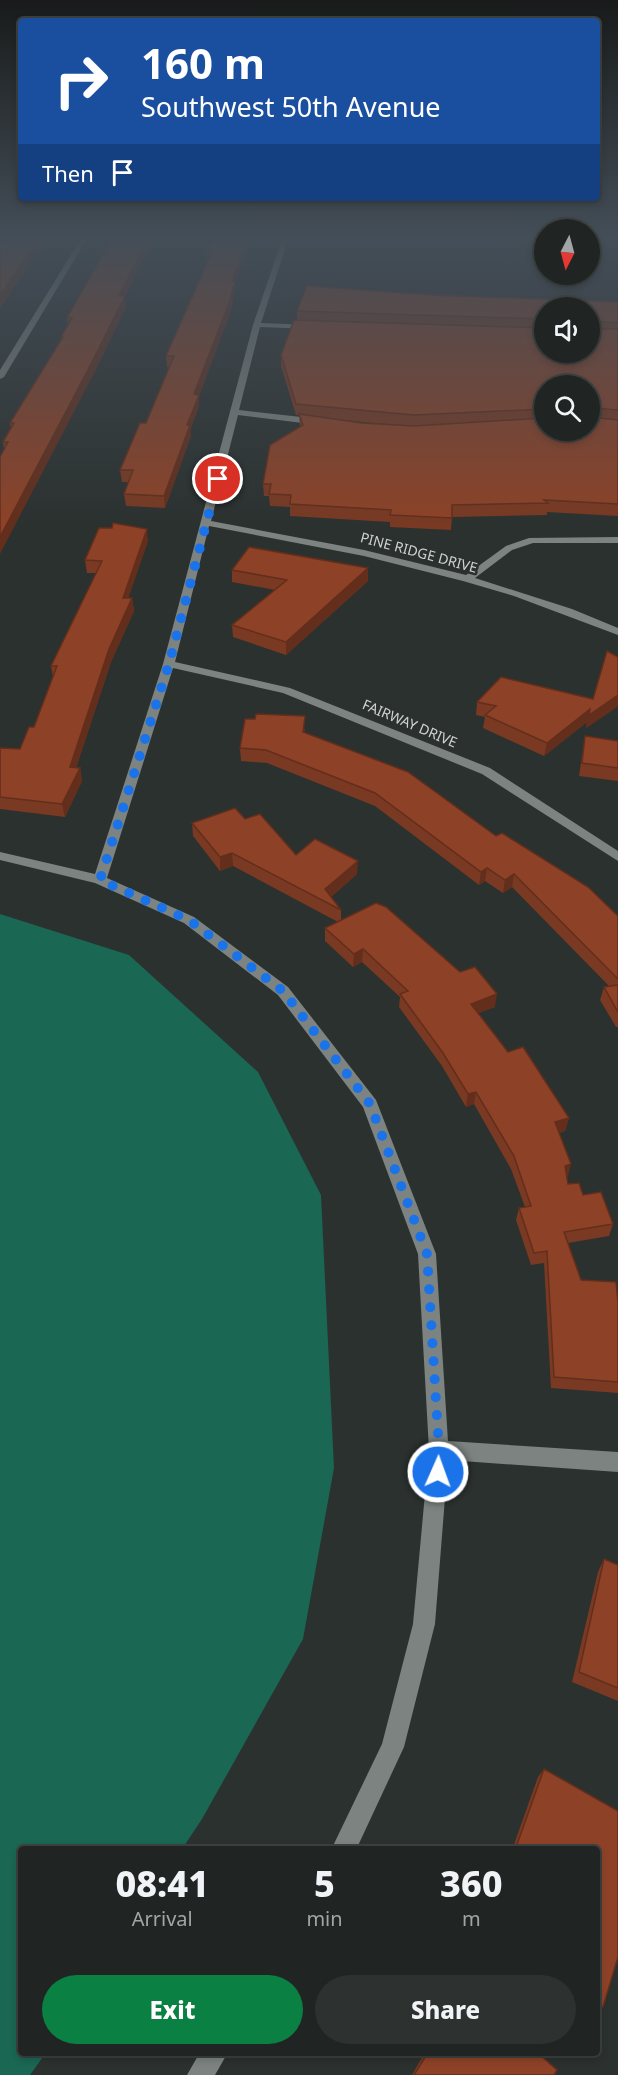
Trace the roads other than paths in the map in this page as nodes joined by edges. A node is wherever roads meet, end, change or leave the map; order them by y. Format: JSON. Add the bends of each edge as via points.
{"nodes":[{"id":1,"x":26,"y":334,"type":"edge"},
{"id":2,"x":255,"y":334,"type":"edge"},
{"id":3,"x":0,"y":377,"type":"edge"},
{"id":4,"x":236,"y":412,"type":"junction"},
{"id":5,"x":328,"y":424,"type":"edge"},
{"id":6,"x":206,"y":524,"type":"junction"},
{"id":7,"x":618,"y":540,"type":"edge"},
{"id":8,"x":469,"y":578,"type":"junction"},
{"id":9,"x":618,"y":632,"type":"edge"},
{"id":10,"x":169,"y":664,"type":"junction"},
{"id":11,"x":0,"y":856,"type":"edge"},
{"id":12,"x":618,"y":857,"type":"edge"},
{"id":13,"x":100,"y":880,"type":"junction"},
{"id":14,"x":439,"y":1450,"type":"junction"},
{"id":15,"x":618,"y":1461,"type":"edge"},
{"id":16,"x":345,"y":1846,"type":"edge"},
{"id":17,"x":213,"y":2056,"type":"edge"},
{"id":18,"x":200,"y":2075,"type":"edge"}],
"edges":[{"from":1,"to":3,"type":"street"},
{"from":2,"to":4,"type":"street"},
{"from":4,"to":5,"type":"street"},
{"from":4,"to":6,"type":"street"},
{"from":6,"to":8,"type":"street","name":"PINE RIDGE DRIVE","via":[[346,547]]},
{"from":6,"to":10,"type":"street"},
{"from":7,"to":8,"type":"street","via":[[532,540],[509,548]]},
{"from":8,"to":9,"type":"street","name":"PINE RIDGE DRIVE","via":[[572,612]]},
{"from":10,"to":12,"type":"street","name":"FAIRWAY DRIVE","via":[[286,690],[486,771]]},
{"from":10,"to":13,"type":"street"},
{"from":11,"to":13,"type":"street"},
{"from":13,"to":14,"type":"street","via":[[189,920],[283,991],[370,1104],[427,1254]]},
{"from":14,"to":15,"type":"street"},
{"from":14,"to":16,"type":"street","via":[[424,1624],[393,1747]]},
{"from":17,"to":18,"type":"street"}]}
